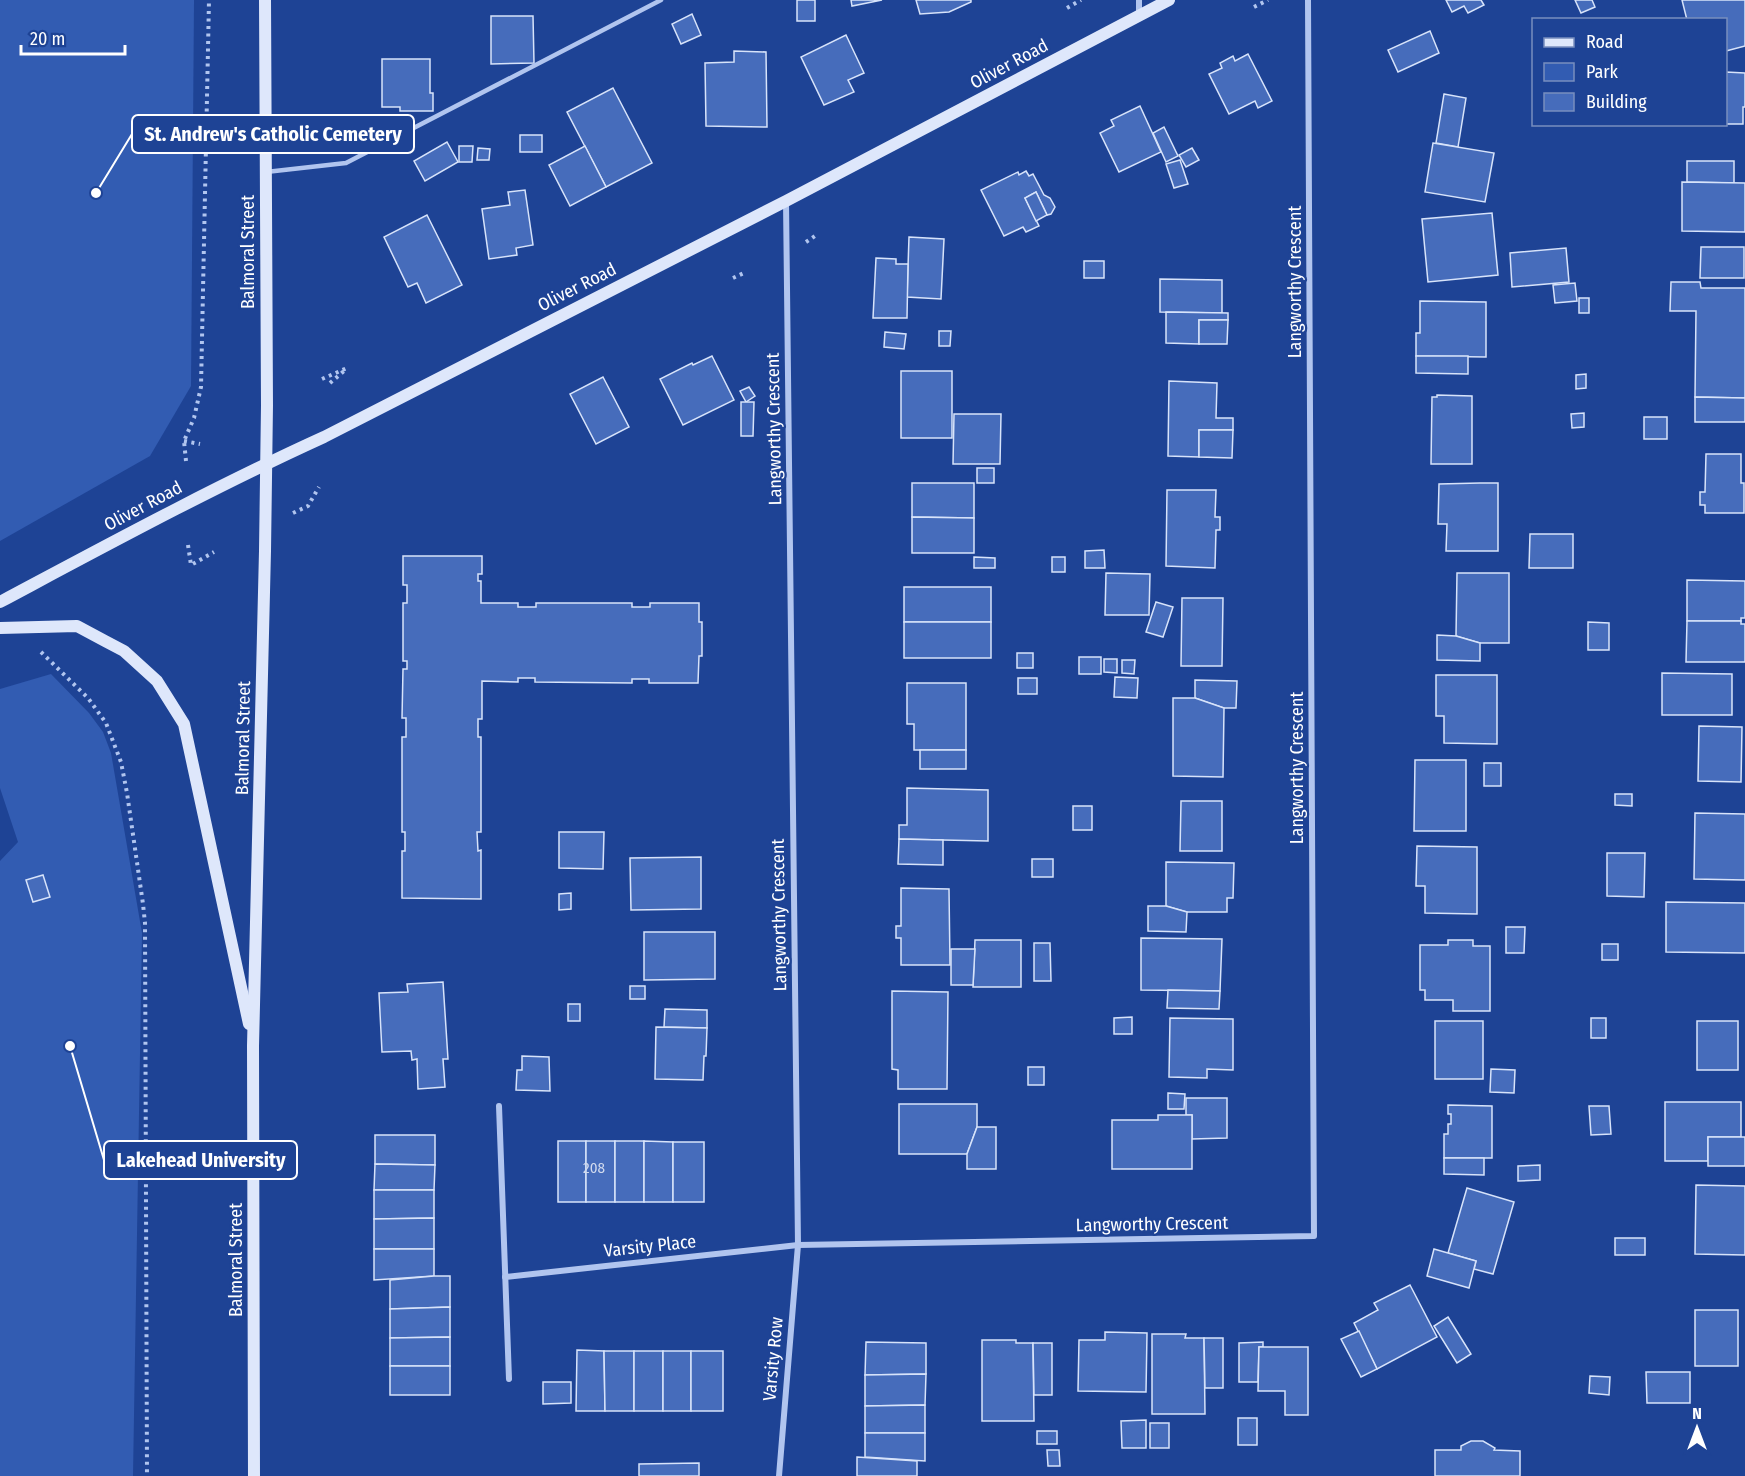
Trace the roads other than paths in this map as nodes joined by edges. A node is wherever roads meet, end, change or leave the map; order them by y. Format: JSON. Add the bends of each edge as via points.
{"nodes":[{"id":1,"x":266,"y":0,"type":"edge"},
{"id":2,"x":659,"y":0,"type":"edge"},
{"id":3,"x":1139,"y":0,"type":"edge"},
{"id":4,"x":1169,"y":0,"type":"edge"},
{"id":5,"x":1308,"y":0,"type":"edge"},
{"id":6,"x":1139,"y":15,"type":"junction"},
{"id":7,"x":266,"y":172,"type":"junction"},
{"id":8,"x":786,"y":201,"type":"junction"},
{"id":9,"x":266,"y":463,"type":"junction"},
{"id":10,"x":0,"y":602,"type":"edge"},
{"id":11,"x":0,"y":628,"type":"edge"},
{"id":12,"x":253,"y":1046,"type":"junction"},
{"id":13,"x":499,"y":1106,"type":"dead end"},
{"id":14,"x":798,"y":1245,"type":"junction"},
{"id":15,"x":505,"y":1277,"type":"junction"},
{"id":16,"x":509,"y":1379,"type":"dead end"},
{"id":17,"x":254,"y":1476,"type":"edge"},
{"id":18,"x":779,"y":1476,"type":"edge"}],
"edges":[{"from":1,"to":7,"type":"main road","name":"Balmoral Street"},
{"from":2,"to":7,"type":"lane","via":[[346,163]]},
{"from":3,"to":6,"type":"street"},
{"from":4,"to":6,"type":"main road","name":"Oliver Road"},
{"from":5,"to":14,"type":"street","name":"Langworthy Crescent","via":[[1314,1236]]},
{"from":6,"to":8,"type":"main road","name":"Oliver Road"},
{"from":7,"to":9,"type":"main road","name":"Balmoral Street"},
{"from":8,"to":9,"type":"main road","name":"Oliver Road"},
{"from":8,"to":14,"type":"street","name":"Langworthy Crescent"},
{"from":9,"to":10,"type":"main road","name":"Oliver Road"},
{"from":9,"to":12,"type":"main road","name":"Balmoral Street"},
{"from":11,"to":12,"type":"main road","via":[[77,626],[124,651],[157,681],[184,724]]},
{"from":12,"to":17,"type":"main road","name":"Balmoral Street"},
{"from":13,"to":15,"type":"street"},
{"from":14,"to":15,"type":"street","name":"Varsity Place"},
{"from":14,"to":18,"type":"street","name":"Varsity Row"},
{"from":15,"to":16,"type":"street"}]}
